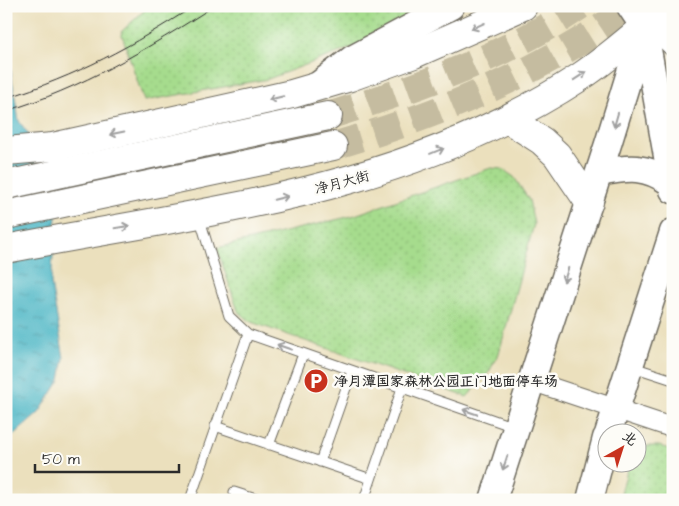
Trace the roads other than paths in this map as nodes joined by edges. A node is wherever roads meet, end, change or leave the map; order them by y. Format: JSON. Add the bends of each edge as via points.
{"nodes":[{"id":1,"x":451,"y":6,"type":"edge"},
{"id":2,"x":523,"y":6,"type":"edge"},
{"id":3,"x":669,"y":6,"type":"edge"},
{"id":4,"x":641,"y":13,"type":"edge"},
{"id":5,"x":673,"y":38,"type":"edge"},
{"id":6,"x":673,"y":54,"type":"edge"},
{"id":7,"x":314,"y":88,"type":"junction"},
{"id":8,"x":328,"y":116,"type":"tunnel mouth"},
{"id":9,"x":508,"y":119,"type":"junction"},
{"id":10,"x":333,"y":146,"type":"tunnel mouth"},
{"id":11,"x":6,"y":151,"type":"edge"},
{"id":12,"x":599,"y":173,"type":"junction"},
{"id":13,"x":6,"y":185,"type":"edge"},
{"id":14,"x":672,"y":187,"type":"edge"},
{"id":15,"x":589,"y":202,"type":"junction"},
{"id":16,"x":6,"y":215,"type":"edge"},
{"id":17,"x":199,"y":215,"type":"junction"},
{"id":18,"x":673,"y":232,"type":"edge"},
{"id":19,"x":6,"y":249,"type":"edge"},
{"id":20,"x":248,"y":334,"type":"junction"},
{"id":21,"x":303,"y":354,"type":"junction"},
{"id":22,"x":629,"y":365,"type":"junction"},
{"id":23,"x":352,"y":370,"type":"junction"},
{"id":24,"x":673,"y":380,"type":"edge"},
{"id":25,"x":532,"y":381,"type":"junction"},
{"id":26,"x":402,"y":388,"type":"junction"},
{"id":27,"x":614,"y":408,"type":"junction"},
{"id":28,"x":610,"y":424,"type":"edge"},
{"id":29,"x":215,"y":426,"type":"junction"},
{"id":30,"x":516,"y":428,"type":"junction"},
{"id":31,"x":673,"y":428,"type":"edge"},
{"id":32,"x":269,"y":445,"type":"junction"},
{"id":33,"x":320,"y":462,"type":"junction"},
{"id":34,"x":597,"y":474,"type":"edge"},
{"id":35,"x":371,"y":479,"type":"junction"},
{"id":36,"x":234,"y":492,"type":"dead end"},
{"id":37,"x":190,"y":500,"type":"edge"},
{"id":38,"x":259,"y":500,"type":"edge"},
{"id":39,"x":364,"y":500,"type":"edge"},
{"id":40,"x":493,"y":500,"type":"edge"},
{"id":41,"x":590,"y":500,"type":"edge"}],
"edges":[{"from":1,"to":7,"type":"street","via":[[352,59]]},
{"from":2,"to":7,"type":"main road","one_way":true,"via":[[414,54]]},
{"from":3,"to":4,"type":"main road","name":"净月大街"},
{"from":4,"to":5,"type":"street"},
{"from":4,"to":6,"type":"lane"},
{"from":9,"to":4,"type":"main road","name":"净月大街","one_way":true,"via":[[580,77]]},
{"from":4,"to":12,"type":"street","one_way":true},
{"from":4,"to":14,"type":"street"},
{"from":7,"to":11,"type":"main road","one_way":true,"via":[[53,147]]},
{"from":8,"to":13,"type":"main road"},
{"from":9,"to":15,"type":"main road","via":[[542,140],[557,155]]},
{"from":17,"to":9,"type":"main road","name":"净月大街","one_way":true,"via":[[264,203],[388,170]]},
{"from":10,"to":16,"type":"main road"},
{"from":12,"to":14,"type":"street","via":[[623,168],[648,170]]},
{"from":12,"to":15,"type":"street"},
{"from":15,"to":25,"type":"street","one_way":true},
{"from":19,"to":17,"type":"main road","name":"净月大街","one_way":true},
{"from":17,"to":20,"type":"lane","via":[[229,316]]},
{"from":18,"to":22,"type":"street"},
{"from":21,"to":20,"type":"lane","one_way":true},
{"from":20,"to":29,"type":"lane"},
{"from":21,"to":23,"type":"lane"},
{"from":21,"to":32,"type":"lane"},
{"from":22,"to":24,"type":"lane"},
{"from":22,"to":27,"type":"street"},
{"from":23,"to":26,"type":"lane"},
{"from":23,"to":33,"type":"lane"},
{"from":25,"to":27,"type":"street"},
{"from":25,"to":30,"type":"street"},
{"from":30,"to":26,"type":"lane","one_way":true},
{"from":26,"to":35,"type":"lane"},
{"from":27,"to":28,"type":"street"},
{"from":27,"to":31,"type":"street"},
{"from":29,"to":32,"type":"lane"},
{"from":29,"to":37,"type":"lane"},
{"from":30,"to":40,"type":"street","one_way":true},
{"from":32,"to":33,"type":"lane"},
{"from":33,"to":35,"type":"lane"},
{"from":34,"to":41,"type":"street"},
{"from":35,"to":39,"type":"lane"},
{"from":36,"to":38,"type":"lane"}]}
